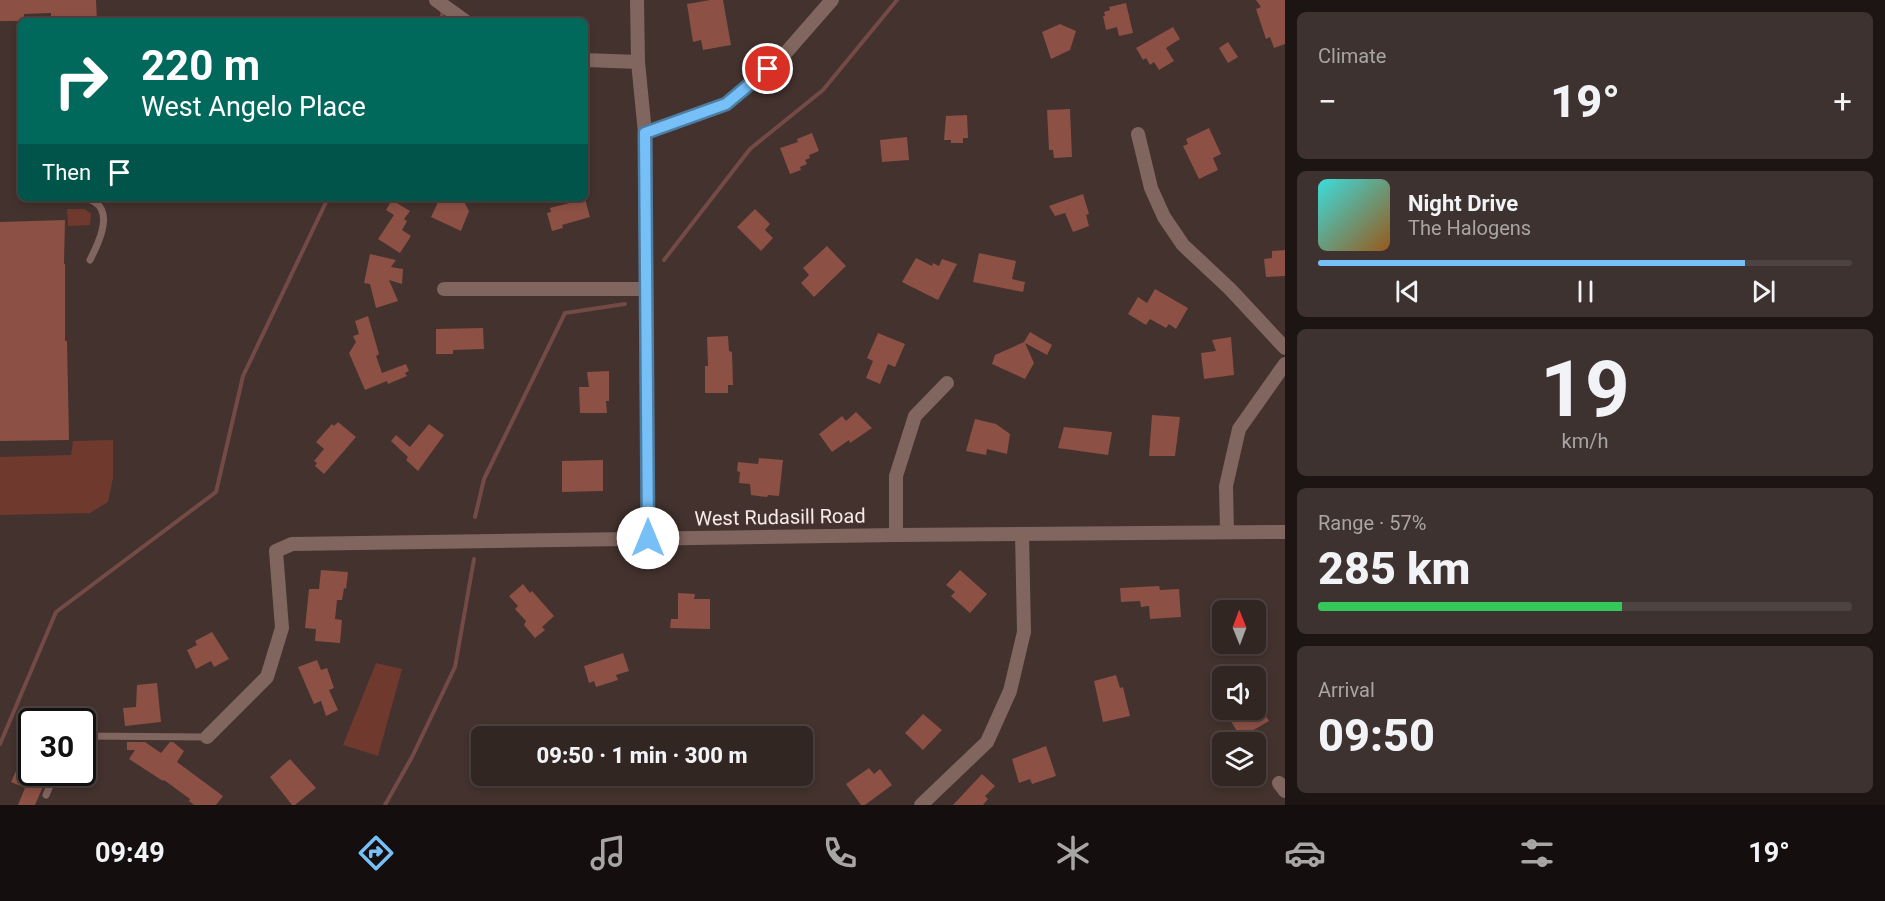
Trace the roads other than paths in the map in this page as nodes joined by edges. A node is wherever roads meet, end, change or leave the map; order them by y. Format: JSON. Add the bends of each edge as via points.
{"nodes":[{"id":1,"x":435,"y":0,"type":"edge"},
{"id":2,"x":637,"y":0,"type":"edge"},
{"id":3,"x":832,"y":0,"type":"edge"},
{"id":4,"x":461,"y":18,"type":"edge"},
{"id":5,"x":588,"y":60,"type":"edge"},
{"id":6,"x":638,"y":62,"type":"junction"},
{"id":7,"x":645,"y":133,"type":"junction"},
{"id":8,"x":1138,"y":134,"type":"dead end"},
{"id":9,"x":93,"y":201,"type":"edge"},
{"id":10,"x":90,"y":260,"type":"dead end"},
{"id":11,"x":444,"y":289,"type":"dead end"},
{"id":12,"x":646,"y":289,"type":"junction"},
{"id":13,"x":1285,"y":348,"type":"edge"},
{"id":14,"x":1285,"y":364,"type":"edge"},
{"id":15,"x":947,"y":383,"type":"dead end"},
{"id":16,"x":1227,"y":532,"type":"junction"},
{"id":17,"x":1285,"y":532,"type":"edge"},
{"id":18,"x":1022,"y":534,"type":"junction"},
{"id":19,"x":896,"y":535,"type":"junction"},
{"id":20,"x":648,"y":538,"type":"junction"},
{"id":21,"x":96,"y":736,"type":"edge"},
{"id":22,"x":207,"y":737,"type":"joint"},
{"id":23,"x":50,"y":786,"type":"edge"},
{"id":24,"x":46,"y":795,"type":"dead end"},
{"id":25,"x":921,"y":805,"type":"edge"}],
"edges":[{"from":1,"to":4,"type":"street"},
{"from":2,"to":6,"type":"street"},
{"from":3,"to":7,"type":"street","via":[[783,56],[726,104]]},
{"from":5,"to":6,"type":"street"},
{"from":6,"to":7,"type":"street"},
{"from":7,"to":12,"type":"street"},
{"from":8,"to":13,"type":"street","via":[[1151,189],[1183,245]]},
{"from":9,"to":10,"type":"lane","via":[[103,212],[102,236]]},
{"from":11,"to":12,"type":"street"},
{"from":12,"to":20,"type":"street"},
{"from":14,"to":16,"type":"street","via":[[1239,429],[1226,486]]},
{"from":15,"to":19,"type":"street","via":[[915,416],[896,476]]},
{"from":16,"to":17,"type":"street","name":"West Rudasill Road"},
{"from":16,"to":18,"type":"street","name":"West Rudasill Road"},
{"from":18,"to":19,"type":"street","name":"West Rudasill Road"},
{"from":18,"to":25,"type":"street","via":[[1024,632],[1010,691],[987,742]]},
{"from":19,"to":20,"type":"street","name":"West Rudasill Road"},
{"from":20,"to":22,"type":"street","name":"West Rudasill Road","via":[[292,544],[276,551],[282,628],[267,677]]},
{"from":21,"to":22,"type":"lane"},
{"from":23,"to":24,"type":"lane"}]}
